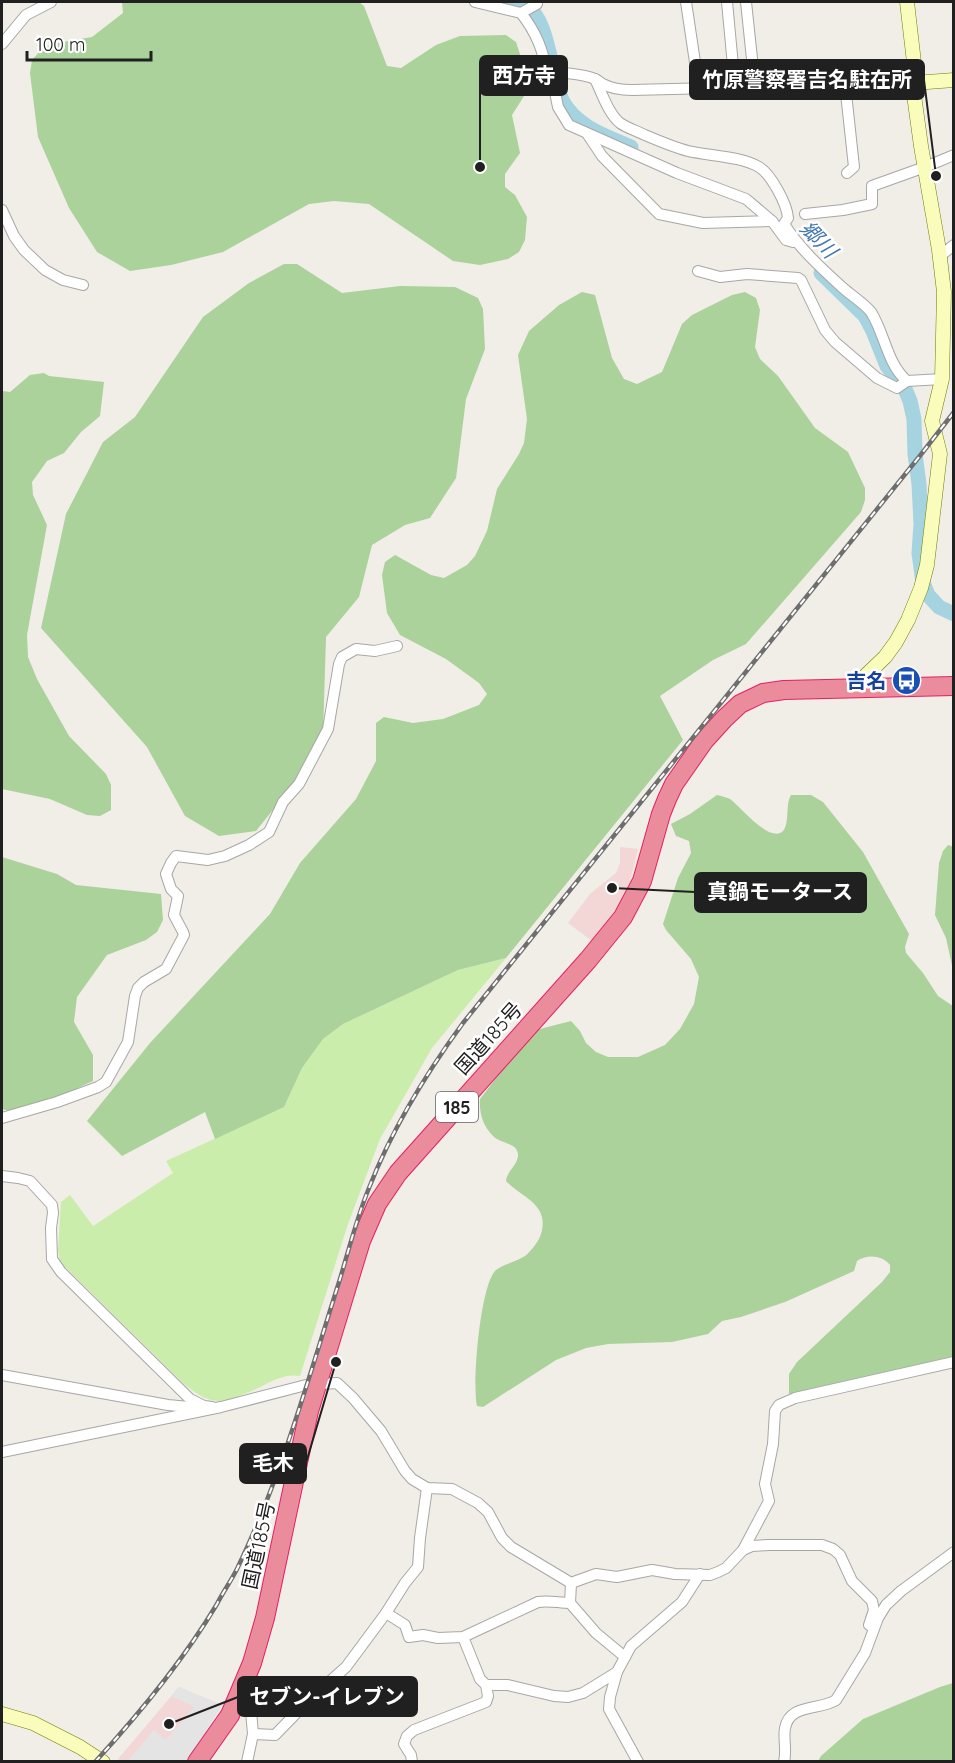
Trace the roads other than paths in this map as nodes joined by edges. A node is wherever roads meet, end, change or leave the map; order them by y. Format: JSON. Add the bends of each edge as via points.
{"nodes":[{"id":1,"x":51,"y":2,"type":"edge"},
{"id":2,"x":476,"y":2,"type":"edge"},
{"id":3,"x":686,"y":2,"type":"edge"},
{"id":4,"x":727,"y":2,"type":"edge"},
{"id":5,"x":746,"y":2,"type":"edge"},
{"id":6,"x":907,"y":2,"type":"edge"},
{"id":7,"x":530,"y":7,"type":"edge"},
{"id":8,"x":545,"y":13,"type":"dead end"},
{"id":9,"x":2,"y":44,"type":"edge"},
{"id":10,"x":548,"y":72,"type":"junction"},
{"id":11,"x":595,"y":79,"type":"junction"},
{"id":12,"x":954,"y":80,"type":"edge"},
{"id":13,"x":914,"y":83,"type":"junction"},
{"id":14,"x":845,"y":84,"type":"junction"},
{"id":15,"x":735,"y":87,"type":"junction"},
{"id":16,"x":755,"y":87,"type":"junction"},
{"id":17,"x":699,"y":88,"type":"junction"},
{"id":18,"x":588,"y":134,"type":"junction"},
{"id":19,"x":954,"y":155,"type":"edge"},
{"id":20,"x":924,"y":167,"type":"junction"},
{"id":21,"x":847,"y":173,"type":"dead end"},
{"id":22,"x":2,"y":210,"type":"edge"},
{"id":23,"x":806,"y":213,"type":"dead end"},
{"id":24,"x":772,"y":221,"type":"junction"},
{"id":25,"x":795,"y":243,"type":"junction"},
{"id":26,"x":954,"y":245,"type":"edge"},
{"id":27,"x":940,"y":256,"type":"junction"},
{"id":28,"x":698,"y":271,"type":"dead end"},
{"id":29,"x":83,"y":285,"type":"dead end"},
{"id":30,"x":942,"y":379,"type":"junction"},
{"id":31,"x":903,"y":383,"type":"junction"},
{"id":32,"x":397,"y":646,"type":"dead end"},
{"id":33,"x":954,"y":686,"type":"edge"},
{"id":34,"x":858,"y":688,"type":"junction"},
{"id":35,"x":2,"y":1118,"type":"edge"},
{"id":36,"x":2,"y":1176,"type":"edge"},
{"id":37,"x":954,"y":1362,"type":"edge"},
{"id":38,"x":2,"y":1375,"type":"edge"},
{"id":39,"x":317,"y":1384,"type":"junction"},
{"id":40,"x":221,"y":1407,"type":"junction"},
{"id":41,"x":199,"y":1412,"type":"junction"},
{"id":42,"x":2,"y":1452,"type":"edge"},
{"id":43,"x":427,"y":1488,"type":"junction"},
{"id":44,"x":743,"y":1550,"type":"junction"},
{"id":45,"x":954,"y":1551,"type":"edge"},
{"id":46,"x":700,"y":1574,"type":"junction"},
{"id":47,"x":571,"y":1583,"type":"junction"},
{"id":48,"x":570,"y":1603,"type":"junction"},
{"id":49,"x":386,"y":1613,"type":"junction"},
{"id":50,"x":873,"y":1634,"type":"junction"},
{"id":51,"x":464,"y":1637,"type":"junction"},
{"id":52,"x":625,"y":1657,"type":"junction"},
{"id":53,"x":617,"y":1672,"type":"junction"},
{"id":54,"x":486,"y":1686,"type":"junction"},
{"id":55,"x":239,"y":1695,"type":"junction"},
{"id":56,"x":2,"y":1714,"type":"edge"},
{"id":57,"x":253,"y":1734,"type":"junction"},
{"id":58,"x":103,"y":1761,"type":"edge"},
{"id":59,"x":197,"y":1761,"type":"edge"},
{"id":60,"x":247,"y":1761,"type":"edge"},
{"id":61,"x":412,"y":1761,"type":"edge"},
{"id":62,"x":638,"y":1761,"type":"edge"},
{"id":63,"x":784,"y":1761,"type":"edge"}],
"edges":[{"from":1,"to":9,"type":"street","via":[[26,15]]},
{"from":2,"to":7,"type":"street"},
{"from":3,"to":17,"type":"street"},
{"from":4,"to":15,"type":"street"},
{"from":5,"to":16,"type":"street"},
{"from":6,"to":13,"type":"main road"},
{"from":7,"to":8,"type":"street"},
{"from":7,"to":10,"type":"street"},
{"from":10,"to":11,"type":"street"},
{"from":10,"to":18,"type":"street","via":[[558,107],[569,125]]},
{"from":11,"to":17,"type":"street","via":[[612,88],[632,90]]},
{"from":11,"to":25,"type":"street","via":[[610,110],[627,127],[679,148],[759,166],[783,198],[788,218],[784,224]]},
{"from":12,"to":13,"type":"main road"},
{"from":13,"to":14,"type":"street"},
{"from":13,"to":20,"type":"main road"},
{"from":14,"to":16,"type":"street"},
{"from":14,"to":21,"type":"street","via":[[854,167]]},
{"from":15,"to":16,"type":"street"},
{"from":15,"to":17,"type":"street"},
{"from":18,"to":24,"type":"street","via":[[746,199]]},
{"from":18,"to":24,"type":"street","via":[[602,156],[659,214],[703,223]]},
{"from":19,"to":20,"type":"street"},
{"from":20,"to":23,"type":"street","via":[[872,186],[872,204]]},
{"from":20,"to":27,"type":"main road"},
{"from":22,"to":29,"type":"street","via":[[24,250],[45,270]]},
{"from":24,"to":25,"type":"street"},
{"from":25,"to":31,"type":"street","via":[[869,310]]},
{"from":26,"to":27,"type":"street"},
{"from":27,"to":30,"type":"main road","via":[[944,311]]},
{"from":28,"to":31,"type":"street","via":[[720,277],[747,274],[798,278],[835,342],[877,378],[897,388]]},
{"from":30,"to":31,"type":"street"},
{"from":30,"to":34,"type":"main road","via":[[932,421],[940,454],[927,565],[908,621],[885,657]]},
{"from":32,"to":35,"type":"street","via":[[375,651],[356,649],[342,657],[328,729],[269,832],[225,856],[208,860],[177,856],[171,863],[166,874],[178,896],[174,915],[184,935],[166,969],[138,988],[128,1042],[106,1082]]},
{"from":33,"to":34,"type":"highway","name":"国道185号","number":"185"},
{"from":34,"to":39,"type":"highway","name":"国道185号","number":"185","via":[[763,693],[740,704],[704,741],[667,799],[642,881],[623,917],[382,1196],[360,1241]]},
{"from":36,"to":40,"type":"street","via":[[30,1181],[52,1206],[52,1259],[61,1272],[190,1399],[204,1406]]},
{"from":37,"to":44,"type":"street","via":[[779,1404],[765,1484],[769,1501]]},
{"from":38,"to":41,"type":"street","via":[[189,1407]]},
{"from":39,"to":40,"type":"street"},
{"from":39,"to":43,"type":"street","via":[[337,1383],[353,1398],[381,1431],[405,1471]]},
{"from":39,"to":55,"type":"highway","name":"国道185号","number":"185","via":[[265,1618]]},
{"from":40,"to":41,"type":"street"},
{"from":41,"to":42,"type":"street"},
{"from":43,"to":47,"type":"street","via":[[452,1489],[478,1503],[511,1547]]},
{"from":43,"to":49,"type":"street","via":[[418,1567]]},
{"from":44,"to":46,"type":"street","via":[[726,1568],[710,1575]]},
{"from":44,"to":50,"type":"street","via":[[768,1545],[822,1545],[833,1549],[852,1581],[872,1601],[874,1610],[868,1628]]},
{"from":45,"to":50,"type":"street","via":[[886,1605]]},
{"from":46,"to":47,"type":"street","via":[[652,1570],[617,1577],[596,1574]]},
{"from":46,"to":52,"type":"street","via":[[681,1602],[631,1646]]},
{"from":47,"to":48,"type":"street"},
{"from":48,"to":51,"type":"street","via":[[538,1602]]},
{"from":48,"to":52,"type":"street","via":[[596,1633]]},
{"from":49,"to":51,"type":"street","via":[[405,1625],[409,1636]]},
{"from":49,"to":57,"type":"street","via":[[346,1667],[275,1735]]},
{"from":50,"to":63,"type":"street","via":[[836,1700],[790,1716],[784,1734]]},
{"from":51,"to":54,"type":"street"},
{"from":52,"to":53,"type":"street"},
{"from":53,"to":54,"type":"street","via":[[583,1693],[568,1697],[508,1684]]},
{"from":53,"to":62,"type":"street","via":[[609,1708]]},
{"from":54,"to":61,"type":"street","via":[[486,1702],[434,1721],[407,1736],[404,1744]]},
{"from":55,"to":57,"type":"street","via":[[251,1711]]},
{"from":55,"to":59,"type":"highway","name":"国道185号","number":"185","via":[[230,1715]]},
{"from":56,"to":58,"type":"main road","via":[[33,1724]]},
{"from":57,"to":60,"type":"street"}]}
